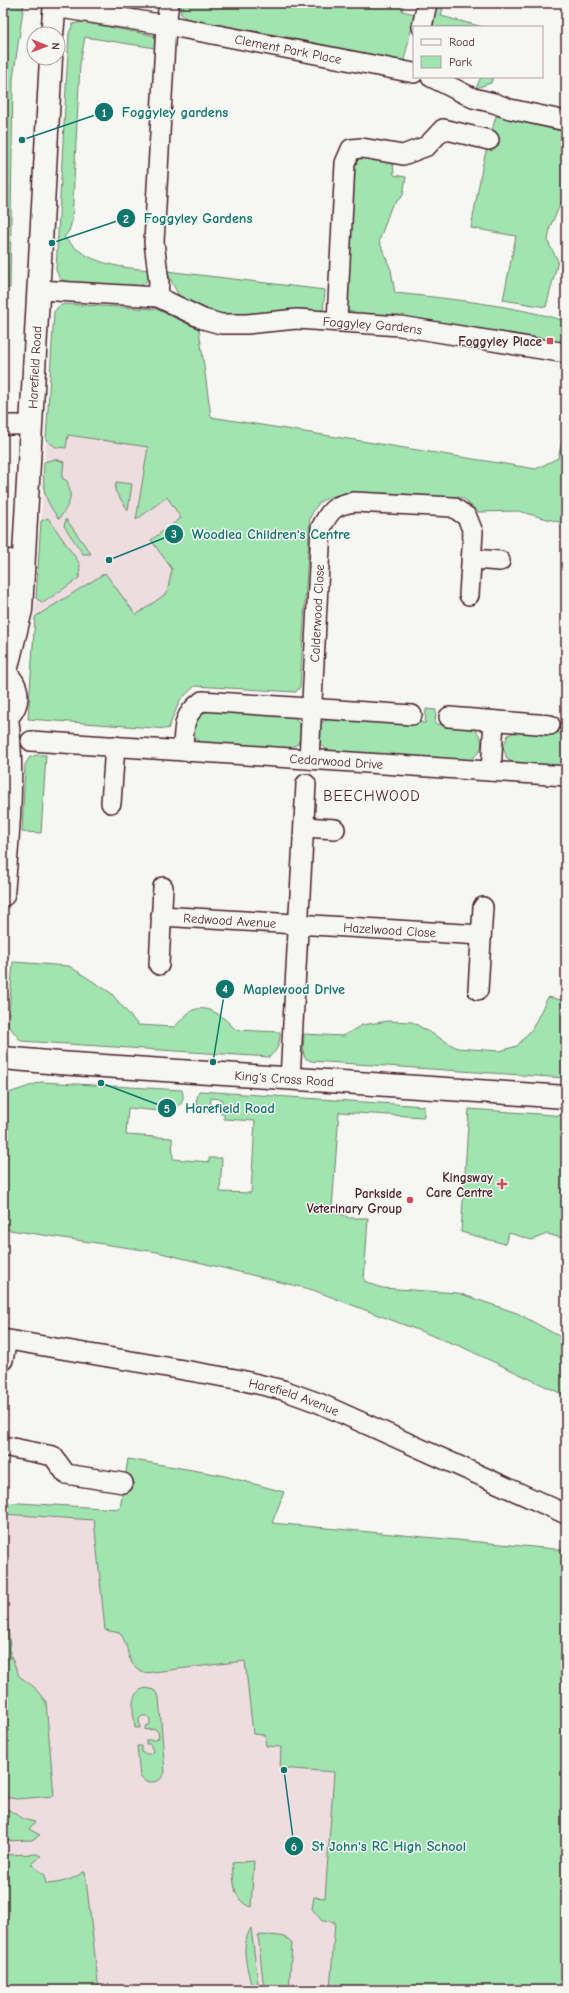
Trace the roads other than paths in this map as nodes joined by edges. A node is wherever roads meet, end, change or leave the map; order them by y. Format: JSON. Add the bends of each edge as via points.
{"nodes":[{"id":1,"x":169,"y":3,"type":"edge"},
{"id":2,"x":427,"y":3,"type":"edge"},
{"id":3,"x":50,"y":4,"type":"edge"},
{"id":4,"x":166,"y":25,"type":"junction"},
{"id":5,"x":43,"y":26,"type":"edge"},
{"id":6,"x":51,"y":26,"type":"edge"},
{"id":7,"x":422,"y":26,"type":"edge"},
{"id":8,"x":37,"y":66,"type":"edge"},
{"id":9,"x":51,"y":66,"type":"edge"},
{"id":10,"x":413,"y":68,"type":"edge"},
{"id":11,"x":433,"y":78,"type":"edge"},
{"id":12,"x":566,"y":121,"type":"edge"},
{"id":13,"x":489,"y":140,"type":"dead end"},
{"id":14,"x":39,"y":290,"type":"junction"},
{"id":15,"x":158,"y":297,"type":"junction"},
{"id":16,"x":337,"y":321,"type":"junction"},
{"id":17,"x":566,"y":353,"type":"edge"},
{"id":18,"x":10,"y":425,"type":"edge"},
{"id":19,"x":472,"y":559,"type":"junction"},
{"id":20,"x":500,"y":561,"type":"dead end"},
{"id":21,"x":469,"y":595,"type":"dead end"},
{"id":22,"x":3,"y":613,"type":"edge"},
{"id":23,"x":4,"y":674,"type":"edge"},
{"id":24,"x":312,"y":708,"type":"junction"},
{"id":25,"x":412,"y":715,"type":"dead end"},
{"id":26,"x":450,"y":717,"type":"dead end"},
{"id":27,"x":5,"y":718,"type":"edge"},
{"id":28,"x":494,"y":721,"type":"junction"},
{"id":29,"x":550,"y":725,"type":"dead end"},
{"id":30,"x":31,"y":740,"type":"dead end"},
{"id":31,"x":115,"y":746,"type":"junction"},
{"id":32,"x":183,"y":751,"type":"junction"},
{"id":33,"x":309,"y":759,"type":"junction"},
{"id":34,"x":491,"y":771,"type":"junction"},
{"id":35,"x":566,"y":776,"type":"edge"},
{"id":36,"x":306,"y":784,"type":"dead end"},
{"id":37,"x":111,"y":803,"type":"dead end"},
{"id":38,"x":304,"y":827,"type":"junction"},
{"id":39,"x":334,"y":829,"type":"dead end"},
{"id":40,"x":163,"y":887,"type":"dead end"},
{"id":41,"x":3,"y":895,"type":"edge"},
{"id":42,"x":483,"y":907,"type":"dead end"},
{"id":43,"x":161,"y":916,"type":"junction"},
{"id":44,"x":298,"y":924,"type":"junction"},
{"id":45,"x":482,"y":935,"type":"junction"},
{"id":46,"x":158,"y":965,"type":"dead end"},
{"id":47,"x":478,"y":990,"type":"dead end"},
{"id":48,"x":3,"y":1058,"type":"edge"},
{"id":49,"x":290,"y":1079,"type":"junction"},
{"id":50,"x":566,"y":1097,"type":"edge"},
{"id":51,"x":5,"y":1340,"type":"edge"},
{"id":52,"x":3,"y":1360,"type":"edge"},
{"id":53,"x":3,"y":1446,"type":"edge"},
{"id":54,"x":123,"y":1483,"type":"dead end"},
{"id":55,"x":566,"y":1514,"type":"edge"}],
"edges":[{"from":1,"to":4,"type":"street"},
{"from":2,"to":7,"type":"street"},
{"from":3,"to":4,"type":"street","name":"Clement Park Place"},
{"from":3,"to":5,"type":"street"},
{"from":3,"to":6,"type":"street"},
{"from":4,"to":10,"type":"street","name":"Clement Park Place"},
{"from":4,"to":15,"type":"street","via":[[154,242],[159,282]]},
{"from":8,"to":18,"type":"street","name":"Harefield Road"},
{"from":9,"to":14,"type":"street","name":"Harefield Road"},
{"from":11,"to":12,"type":"street","via":[[473,98]]},
{"from":13,"to":16,"type":"street","via":[[443,129],[427,146],[403,155],[362,148],[351,149],[345,163]]},
{"from":14,"to":15,"type":"street","name":"Foggyley Gardens"},
{"from":14,"to":23,"type":"street","name":"Harefield Road","via":[[20,610]]},
{"from":15,"to":16,"type":"street","name":"Foggyley Gardens","via":[[202,319],[221,324],[297,319]]},
{"from":16,"to":17,"type":"street","name":"Foggyley Gardens","via":[[400,326]]},
{"from":18,"to":22,"type":"street","name":"Harefield Road","via":[[8,572]]},
{"from":19,"to":20,"type":"street"},
{"from":19,"to":21,"type":"street","name":"Calderwood Close"},
{"from":19,"to":24,"type":"street","name":"Calderwood Close","via":[[473,532],[467,517],[453,507],[354,502],[339,504],[328,514],[321,528]]},
{"from":23,"to":27,"type":"street","name":"Harefield Road","via":[[11,680],[17,695],[16,704]]},
{"from":24,"to":25,"type":"street"},
{"from":24,"to":32,"type":"street","via":[[202,701],[190,710],[184,727]]},
{"from":24,"to":33,"type":"street","name":"Calderwood Close"},
{"from":26,"to":28,"type":"street"},
{"from":27,"to":41,"type":"street","name":"Harefield Road","via":[[11,747]]},
{"from":28,"to":29,"type":"street"},
{"from":28,"to":34,"type":"street"},
{"from":30,"to":31,"type":"street","name":"Cedarwood Drive"},
{"from":31,"to":32,"type":"street","name":"Cedarwood Drive"},
{"from":31,"to":37,"type":"street"},
{"from":32,"to":33,"type":"street","name":"Cedarwood Drive"},
{"from":33,"to":34,"type":"street","name":"Cedarwood Drive"},
{"from":34,"to":35,"type":"street","name":"Cedarwood Drive"},
{"from":36,"to":38,"type":"street"},
{"from":38,"to":39,"type":"street"},
{"from":38,"to":44,"type":"street"},
{"from":40,"to":43,"type":"street"},
{"from":42,"to":45,"type":"street"},
{"from":43,"to":44,"type":"street","name":"Redwood Avenue"},
{"from":43,"to":46,"type":"street"},
{"from":44,"to":45,"type":"street","name":"Hazelwood Close"},
{"from":44,"to":49,"type":"street"},
{"from":45,"to":47,"type":"street"},
{"from":48,"to":49,"type":"street","name":"King's Cross Road"},
{"from":49,"to":50,"type":"street","name":"King's Cross Road"},
{"from":51,"to":52,"type":"street"},
{"from":51,"to":55,"type":"street","name":"Harefield Avenue","via":[[236,1379],[283,1390],[319,1402]]},
{"from":53,"to":54,"type":"street","via":[[53,1456],[66,1474]]}]}
